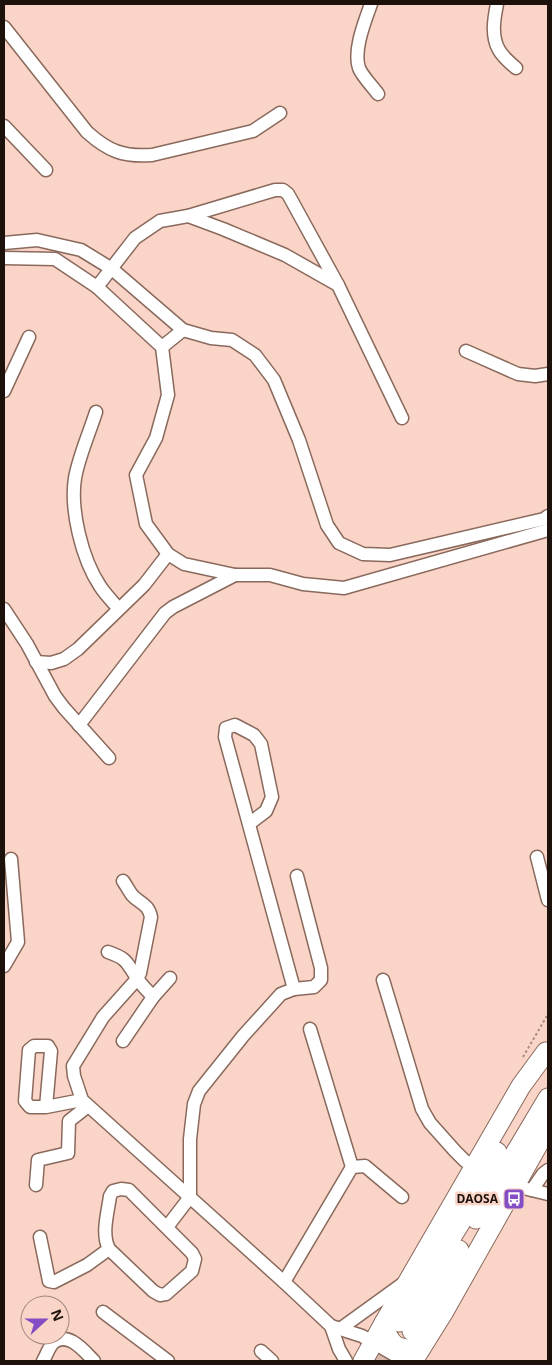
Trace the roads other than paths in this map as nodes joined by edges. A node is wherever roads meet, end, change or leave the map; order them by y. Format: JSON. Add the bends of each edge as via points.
{"nodes":[{"id":1,"x":371,"y":4,"type":"edge"},
{"id":2,"x":497,"y":4,"type":"edge"},
{"id":3,"x":4,"y":27,"type":"edge"},
{"id":4,"x":516,"y":68,"type":"dead end"},
{"id":5,"x":378,"y":94,"type":"dead end"},
{"id":6,"x":280,"y":112,"type":"dead end"},
{"id":7,"x":6,"y":132,"type":"edge"},
{"id":8,"x":46,"y":170,"type":"dead end"},
{"id":9,"x":188,"y":216,"type":"junction"},
{"id":10,"x":4,"y":243,"type":"edge"},
{"id":11,"x":4,"y":258,"type":"edge"},
{"id":12,"x":112,"y":269,"type":"junction"},
{"id":13,"x":338,"y":285,"type":"junction"},
{"id":14,"x":97,"y":287,"type":"junction"},
{"id":15,"x":182,"y":330,"type":"junction"},
{"id":16,"x":29,"y":337,"type":"dead end"},
{"id":17,"x":162,"y":347,"type":"junction"},
{"id":18,"x":466,"y":350,"type":"dead end"},
{"id":19,"x":548,"y":374,"type":"edge"},
{"id":20,"x":4,"y":391,"type":"edge"},
{"id":21,"x":96,"y":412,"type":"dead end"},
{"id":22,"x":402,"y":418,"type":"dead end"},
{"id":23,"x":548,"y":516,"type":"edge"},
{"id":24,"x":548,"y":530,"type":"edge"},
{"id":25,"x":465,"y":538,"type":"junction"},
{"id":26,"x":471,"y":553,"type":"junction"},
{"id":27,"x":168,"y":554,"type":"junction"},
{"id":28,"x":235,"y":576,"type":"junction"},
{"id":29,"x":4,"y":609,"type":"edge"},
{"id":30,"x":119,"y":609,"type":"junction"},
{"id":31,"x":36,"y":662,"type":"junction"},
{"id":32,"x":79,"y":724,"type":"junction"},
{"id":33,"x":109,"y":758,"type":"dead end"},
{"id":34,"x":249,"y":824,"type":"junction"},
{"id":35,"x":537,"y":857,"type":"dead end"},
{"id":36,"x":11,"y":859,"type":"dead end"},
{"id":37,"x":297,"y":876,"type":"dead end"},
{"id":38,"x":122,"y":880,"type":"dead end"},
{"id":39,"x":548,"y":900,"type":"edge"},
{"id":40,"x":108,"y":952,"type":"dead end"},
{"id":41,"x":4,"y":966,"type":"edge"},
{"id":42,"x":170,"y":978,"type":"dead end"},
{"id":43,"x":137,"y":979,"type":"junction"},
{"id":44,"x":383,"y":980,"type":"dead end"},
{"id":45,"x":294,"y":990,"type":"junction"},
{"id":46,"x":153,"y":996,"type":"junction"},
{"id":47,"x":310,"y":1029,"type":"dead end"},
{"id":48,"x":123,"y":1041,"type":"dead end"},
{"id":49,"x":547,"y":1051,"type":"edge"},
{"id":50,"x":548,"y":1098,"type":"edge"},
{"id":51,"x":85,"y":1103,"type":"junction"},
{"id":52,"x":46,"y":1107,"type":"junction"},
{"id":53,"x":548,"y":1126,"type":"edge"},
{"id":54,"x":476,"y":1166,"type":"junction"},
{"id":55,"x":352,"y":1167,"type":"junction"},
{"id":56,"x":548,"y":1170,"type":"edge"},
{"id":57,"x":36,"y":1185,"type":"dead end"},
{"id":58,"x":524,"y":1188,"type":"junction"},
{"id":59,"x":548,"y":1194,"type":"edge"},
{"id":60,"x":190,"y":1197,"type":"junction"},
{"id":61,"x":402,"y":1197,"type":"dead end"},
{"id":62,"x":167,"y":1227,"type":"junction"},
{"id":63,"x":40,"y":1237,"type":"dead end"},
{"id":64,"x":109,"y":1249,"type":"junction"},
{"id":65,"x":409,"y":1279,"type":"junction"},
{"id":66,"x":284,"y":1282,"type":"junction"},
{"id":67,"x":103,"y":1312,"type":"dead end"},
{"id":68,"x":398,"y":1325,"type":"junction"},
{"id":69,"x":335,"y":1328,"type":"junction"},
{"id":70,"x":374,"y":1343,"type":"junction"},
{"id":71,"x":261,"y":1352,"type":"dead end"},
{"id":72,"x":417,"y":1354,"type":"edge"},
{"id":73,"x":341,"y":1360,"type":"edge"},
{"id":74,"x":43,"y":1361,"type":"edge"},
{"id":75,"x":94,"y":1361,"type":"edge"},
{"id":76,"x":168,"y":1361,"type":"edge"},
{"id":77,"x":272,"y":1361,"type":"edge"},
{"id":78,"x":363,"y":1361,"type":"edge"},
{"id":79,"x":405,"y":1361,"type":"edge"}],
"edges":[{"from":1,"to":5,"type":"street","via":[[360,40],[359,69]]},
{"from":2,"to":4,"type":"street","via":[[494,37],[500,51]]},
{"from":3,"to":6,"type":"street","via":[[87,132],[118,152],[152,155],[253,131]]},
{"from":7,"to":8,"type":"street"},
{"from":9,"to":12,"type":"street","via":[[160,221],[136,238]]},
{"from":9,"to":13,"type":"street","via":[[285,255]]},
{"from":9,"to":13,"type":"street","via":[[282,190],[288,194]]},
{"from":10,"to":12,"type":"street","via":[[37,240],[81,250]]},
{"from":11,"to":14,"type":"street","via":[[55,259]]},
{"from":12,"to":14,"type":"street"},
{"from":12,"to":15,"type":"street"},
{"from":13,"to":22,"type":"street"},
{"from":14,"to":17,"type":"street"},
{"from":15,"to":17,"type":"street"},
{"from":15,"to":25,"type":"street","via":[[232,340],[255,355],[274,380],[299,440],[327,525],[339,543],[363,554],[390,555]]},
{"from":16,"to":20,"type":"street"},
{"from":17,"to":27,"type":"street","via":[[168,395],[156,438],[136,475],[146,524]]},
{"from":18,"to":19,"type":"street","via":[[518,374]]},
{"from":21,"to":30,"type":"street","via":[[75,479],[75,508],[79,537],[90,568]]},
{"from":23,"to":25,"type":"street","via":[[544,520]]},
{"from":24,"to":26,"type":"street"},
{"from":25,"to":26,"type":"street"},
{"from":26,"to":28,"type":"street","via":[[344,588],[303,584],[270,576]]},
{"from":27,"to":28,"type":"street","via":[[184,564]]},
{"from":27,"to":30,"type":"street","via":[[144,585]]},
{"from":28,"to":32,"type":"street","via":[[165,613]]},
{"from":29,"to":31,"type":"street"},
{"from":30,"to":31,"type":"street","via":[[64,659],[51,663]]},
{"from":31,"to":32,"type":"street","via":[[55,696]]},
{"from":32,"to":33,"type":"street"},
{"from":34,"to":34,"type":"street","via":[[266,811],[272,797],[260,744],[254,735],[235,725],[226,728],[225,737]]},
{"from":34,"to":45,"type":"street"},
{"from":35,"to":39,"type":"street"},
{"from":36,"to":41,"type":"street","via":[[18,942]]},
{"from":37,"to":45,"type":"street","via":[[321,968],[321,980],[314,987]]},
{"from":38,"to":43,"type":"street","via":[[133,896],[146,905],[151,917]]},
{"from":40,"to":43,"type":"street","via":[[121,956]]},
{"from":42,"to":46,"type":"street"},
{"from":43,"to":46,"type":"street"},
{"from":43,"to":51,"type":"street","via":[[103,1017],[74,1066],[74,1076]]},
{"from":44,"to":54,"type":"street","via":[[422,1109],[455,1151]]},
{"from":45,"to":60,"type":"street","via":[[281,994],[199,1091],[194,1104],[190,1139]]},
{"from":46,"to":48,"type":"street"},
{"from":47,"to":55,"type":"street"},
{"from":49,"to":54,"type":"highway","via":[[522,1086]]},
{"from":49,"to":68,"type":"highway","via":[[467,1212]]},
{"from":50,"to":68,"type":"highway"},
{"from":51,"to":52,"type":"street"},
{"from":51,"to":57,"type":"street","via":[[69,1121],[68,1153],[38,1160]]},
{"from":51,"to":60,"type":"street"},
{"from":52,"to":52,"type":"street","via":[[30,1107],[25,1101],[28,1050],[34,1046],[48,1046],[51,1051]]},
{"from":53,"to":58,"type":"highway"},
{"from":54,"to":65,"type":"highway"},
{"from":55,"to":61,"type":"street","via":[[365,1166]]},
{"from":55,"to":66,"type":"street"},
{"from":56,"to":58,"type":"street"},
{"from":58,"to":59,"type":"street"},
{"from":58,"to":72,"type":"highway"},
{"from":60,"to":62,"type":"street"},
{"from":60,"to":66,"type":"street"},
{"from":62,"to":64,"type":"street","via":[[129,1190],[113,1191],[105,1235]]},
{"from":62,"to":64,"type":"street","via":[[195,1260],[192,1271],[166,1294],[153,1291]]},
{"from":63,"to":64,"type":"street","via":[[49,1281],[54,1282]]},
{"from":65,"to":68,"type":"highway"},
{"from":65,"to":69,"type":"street"},
{"from":66,"to":69,"type":"street"},
{"from":67,"to":76,"type":"street"},
{"from":68,"to":70,"type":"highway"},
{"from":68,"to":72,"type":"highway","via":[[386,1333],[391,1342]]},
{"from":69,"to":70,"type":"street"},
{"from":69,"to":73,"type":"street"},
{"from":70,"to":78,"type":"highway"},
{"from":70,"to":79,"type":"street"},
{"from":71,"to":77,"type":"street"},
{"from":74,"to":75,"type":"street","via":[[54,1343],[63,1339],[72,1341]]}]}
